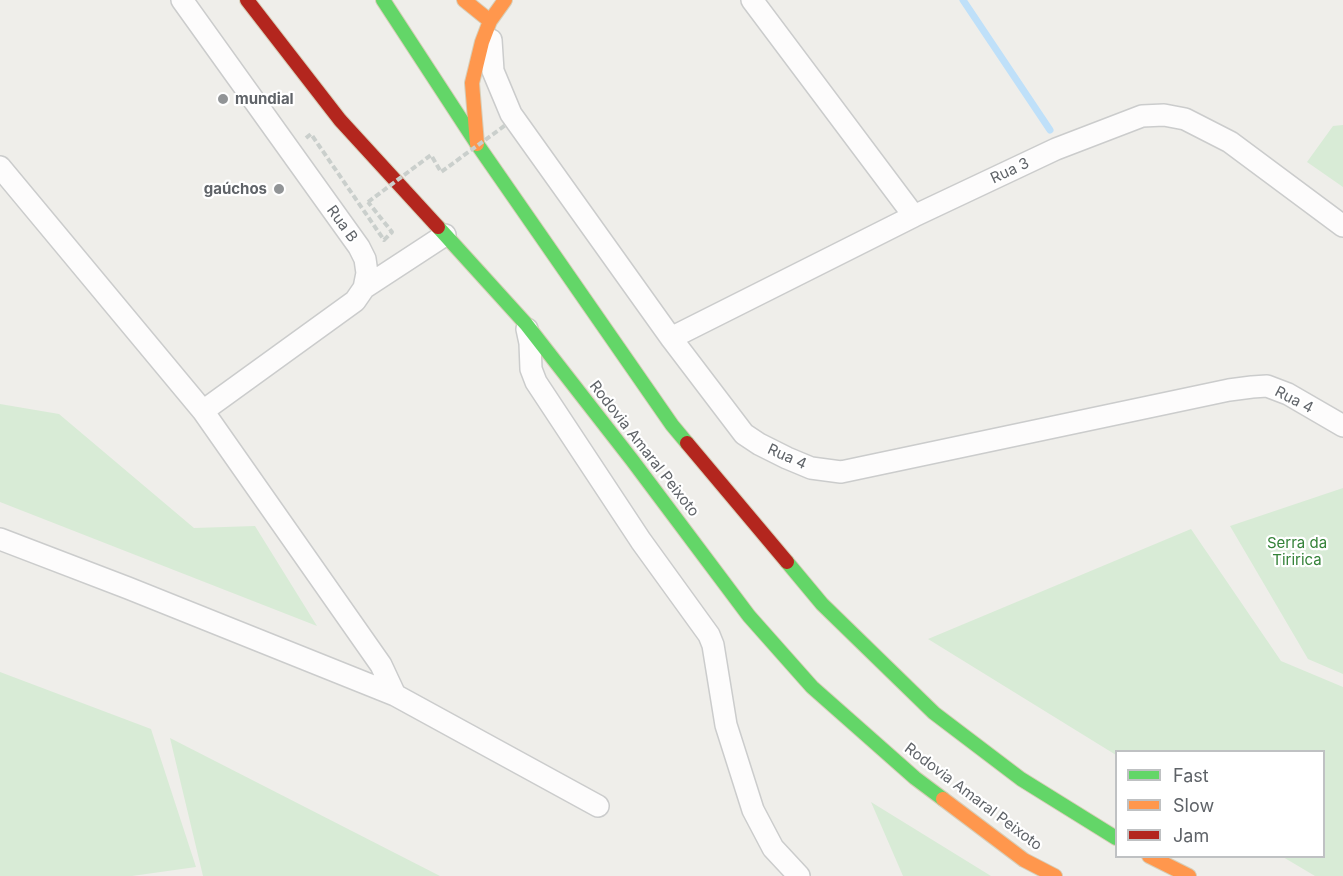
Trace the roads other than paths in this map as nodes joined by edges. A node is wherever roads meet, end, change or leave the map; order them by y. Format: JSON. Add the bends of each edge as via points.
{"nodes":[{"id":1,"x":182,"y":0,"type":"edge"},
{"id":2,"x":247,"y":0,"type":"edge"},
{"id":3,"x":383,"y":0,"type":"edge"},
{"id":4,"x":464,"y":0,"type":"edge"},
{"id":5,"x":505,"y":0,"type":"edge"},
{"id":6,"x":752,"y":0,"type":"edge"},
{"id":7,"x":490,"y":21,"type":"junction"},
{"id":8,"x":287,"y":31,"type":"dead end"},
{"id":9,"x":304,"y":73,"type":"junction"},
{"id":10,"x":477,"y":144,"type":"junction"},
{"id":11,"x":0,"y":167,"type":"edge"},
{"id":12,"x":914,"y":216,"type":"junction"},
{"id":13,"x":1343,"y":226,"type":"edge"},
{"id":14,"x":445,"y":235,"type":"junction"},
{"id":15,"x":364,"y":288,"type":"junction"},
{"id":16,"x":526,"y":324,"type":"junction"},
{"id":17,"x":671,"y":338,"type":"junction"},
{"id":18,"x":203,"y":411,"type":"junction"},
{"id":19,"x":1343,"y":426,"type":"edge"},
{"id":20,"x":0,"y":539,"type":"edge"},
{"id":21,"x":395,"y":695,"type":"junction"},
{"id":22,"x":598,"y":806,"type":"dead end"},
{"id":23,"x":1115,"y":837,"type":"edge"},
{"id":24,"x":1153,"y":858,"type":"edge"},
{"id":25,"x":799,"y":876,"type":"edge"},
{"id":26,"x":1055,"y":876,"type":"edge"},
{"id":27,"x":1189,"y":876,"type":"edge"}],
"edges":[{"from":1,"to":15,"type":"street","name":"Rua B","via":[[359,247],[365,260]]},
{"from":2,"to":9,"type":"main road","name":"Rodovia Amaral Peixoto"},
{"from":3,"to":10,"type":"main road"},
{"from":4,"to":7,"type":"main road"},
{"from":5,"to":7,"type":"main road"},
{"from":6,"to":12,"type":"street"},
{"from":7,"to":10,"type":"main road","via":[[472,83]]},
{"from":7,"to":17,"type":"street","name":"Rua 4","via":[[493,71],[511,114]]},
{"from":8,"to":9,"type":"main road"},
{"from":9,"to":14,"type":"main road","name":"Rodovia Amaral Peixoto","via":[[340,120]]},
{"from":10,"to":23,"type":"main road","via":[[672,425],[822,604],[934,713],[1021,779]]},
{"from":11,"to":18,"type":"street"},
{"from":12,"to":13,"type":"street","name":"Rua 3","via":[[1056,149],[1142,116],[1164,115],[1185,119],[1230,142]]},
{"from":12,"to":17,"type":"street","name":"Rua 3"},
{"from":14,"to":15,"type":"street"},
{"from":14,"to":16,"type":"main road","name":"Rodovia Amaral Peixoto"},
{"from":15,"to":18,"type":"street","via":[[354,302]]},
{"from":16,"to":25,"type":"street","via":[[536,382],[634,531],[709,635],[726,725],[753,810],[773,848]]},
{"from":16,"to":26,"type":"main road","name":"Rodovia Amaral Peixoto","via":[[749,616],[812,687],[915,778],[1024,860]]},
{"from":17,"to":19,"type":"street","name":"Rua 4","via":[[744,434],[803,465],[841,472],[1252,387],[1267,386],[1288,393]]},
{"from":18,"to":21,"type":"street","via":[[381,665]]},
{"from":20,"to":21,"type":"street"},
{"from":21,"to":22,"type":"street"},
{"from":24,"to":27,"type":"main road"}]}
